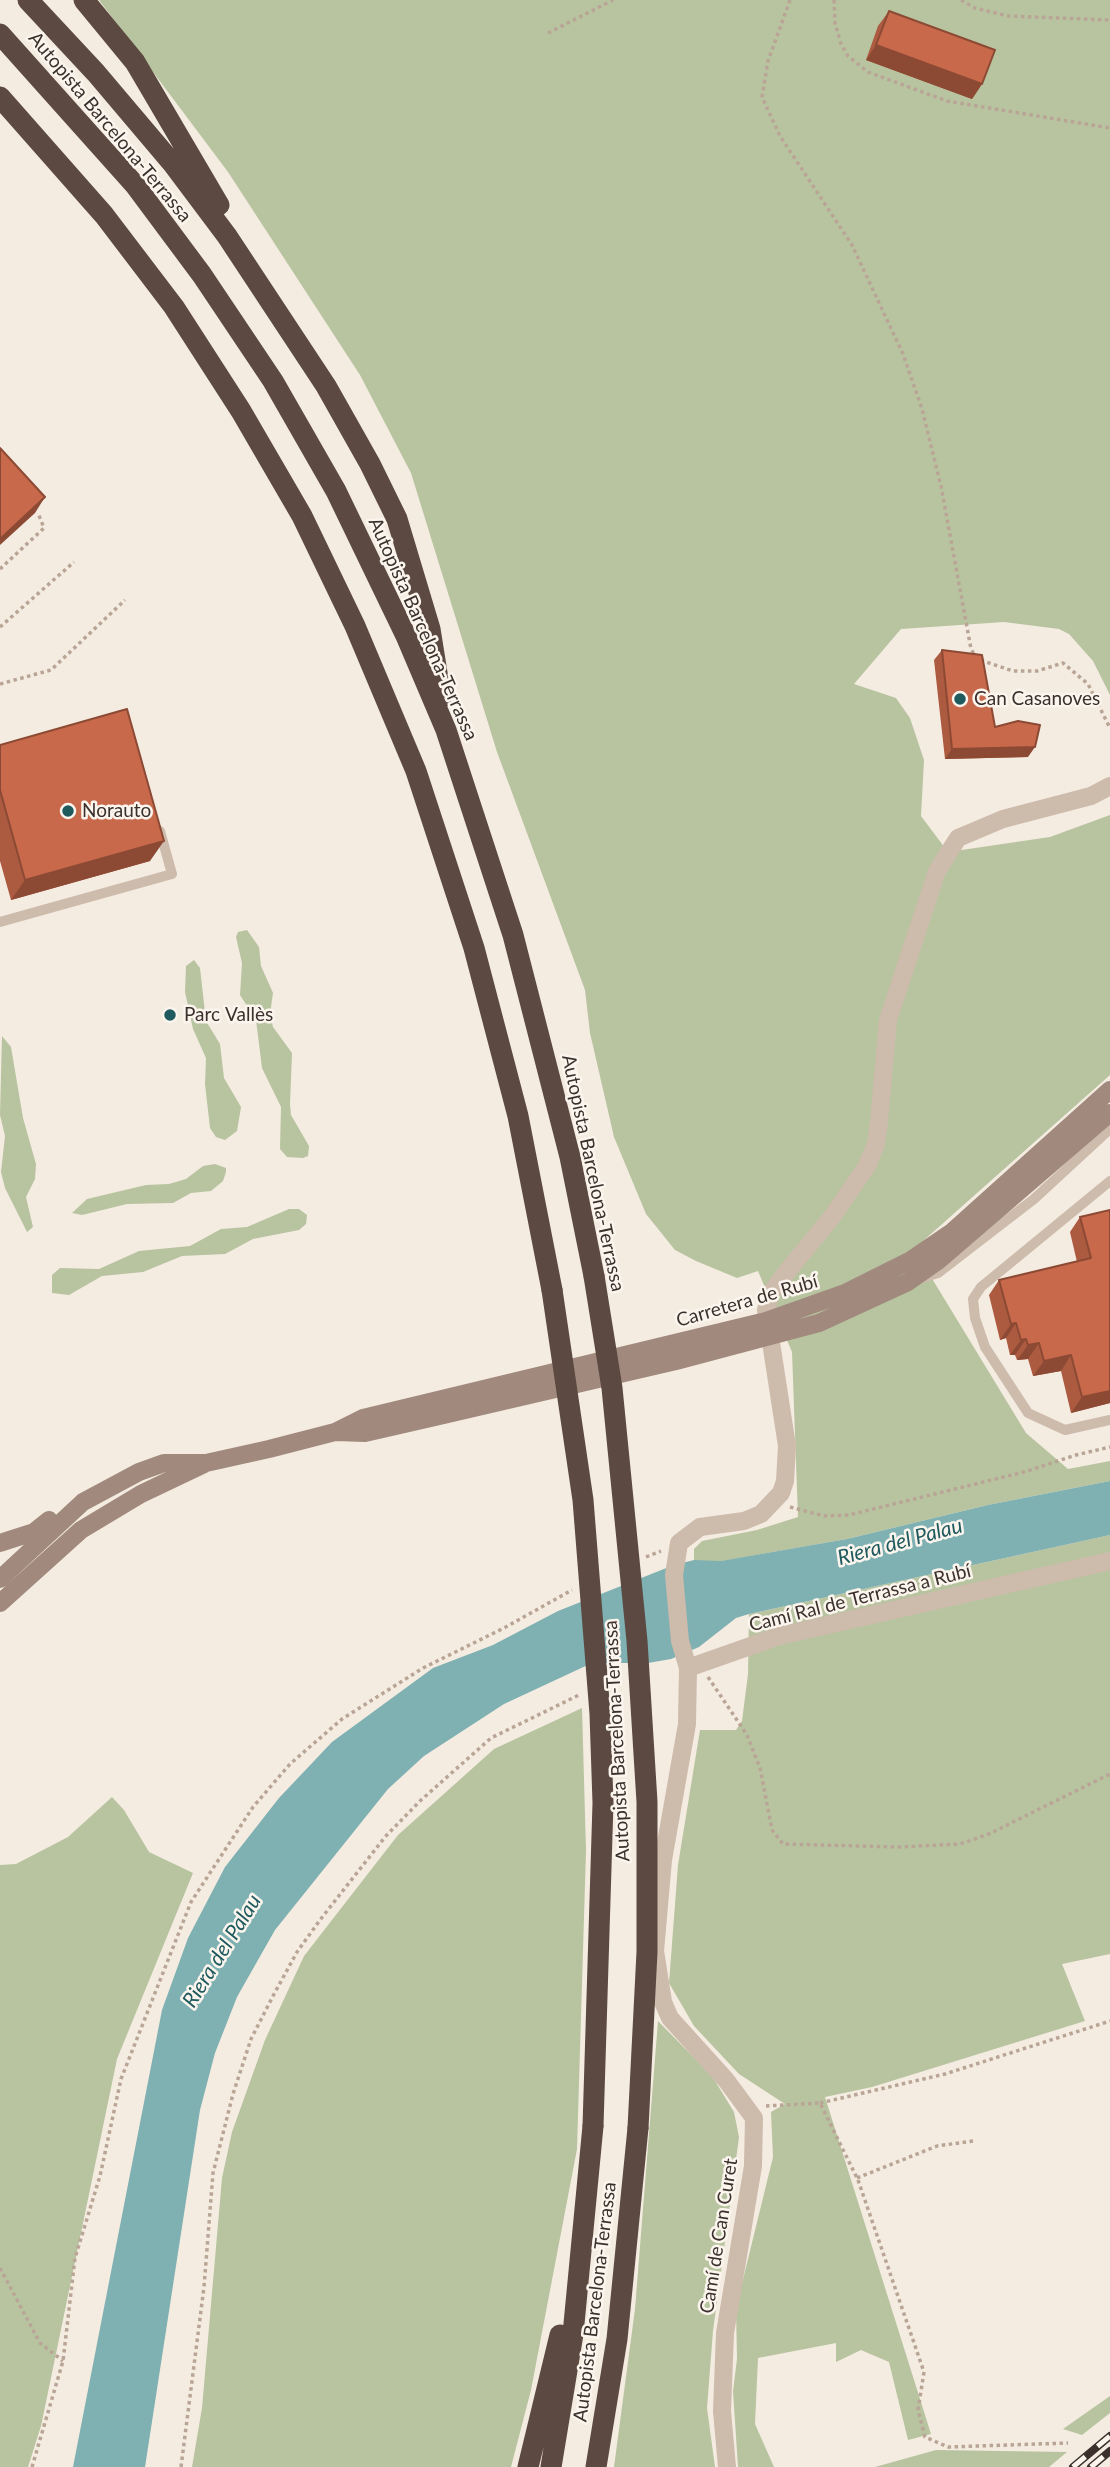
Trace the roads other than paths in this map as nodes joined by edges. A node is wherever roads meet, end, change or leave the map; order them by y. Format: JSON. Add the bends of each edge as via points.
{"nodes":[{"id":1,"x":29,"y":0,"type":"edge"},
{"id":2,"x":83,"y":0,"type":"edge"},
{"id":3,"x":0,"y":34,"type":"edge"},
{"id":4,"x":0,"y":97,"type":"edge"},
{"id":5,"x":326,"y":386,"type":"junction"},
{"id":6,"x":446,"y":730,"type":"junction"},
{"id":7,"x":1110,"y":786,"type":"edge"},
{"id":8,"x":158,"y":824,"type":"edge"},
{"id":9,"x":0,"y":922,"type":"edge"},
{"id":10,"x":1110,"y":1090,"type":"edge"},
{"id":11,"x":1110,"y":1113,"type":"edge"},
{"id":12,"x":1110,"y":1129,"type":"edge"},
{"id":13,"x":1110,"y":1181,"type":"edge"},
{"id":14,"x":908,"y":1282,"type":"junction"},
{"id":15,"x":768,"y":1329,"type":"junction"},
{"id":16,"x":1110,"y":1420,"type":"edge"},
{"id":17,"x":335,"y":1432,"type":"junction"},
{"id":18,"x":206,"y":1463,"type":"junction"},
{"id":19,"x":83,"y":1502,"type":"junction"},
{"id":20,"x":0,"y":1544,"type":"edge"},
{"id":21,"x":1110,"y":1561,"type":"edge"},
{"id":22,"x":2,"y":1594,"type":"edge"},
{"id":23,"x":693,"y":1666,"type":"junction"},
{"id":24,"x":586,"y":2213,"type":"junction"},
{"id":25,"x":528,"y":2467,"type":"edge"},
{"id":26,"x":551,"y":2467,"type":"edge"},
{"id":27,"x":596,"y":2467,"type":"edge"},
{"id":28,"x":727,"y":2467,"type":"edge"}],
"edges":[{"from":1,"to":5,"type":"highway","via":[[173,163]]},
{"from":2,"to":5,"type":"highway","via":[[135,62],[219,205],[308,335]]},
{"from":3,"to":6,"type":"highway","name":"Autopista Barcelona-Terrassa","via":[[135,185],[273,381],[336,491]]},
{"from":4,"to":24,"type":"highway","name":"Autopista Barcelona-Terrassa","bridge":true,"via":[[104,215],[174,307],[302,516],[355,626],[415,771],[474,948],[518,1116],[552,1290],[583,1500],[603,1816]]},
{"from":5,"to":6,"type":"highway","via":[[397,519],[430,629]]},
{"from":6,"to":27,"type":"highway","name":"Autopista Barcelona-Terrassa","bridge":true,"via":[[513,935],[570,1157],[613,1401],[637,1641],[647,1802],[647,1952],[638,2128],[617,2339]]},
{"from":7,"to":15,"type":"street","via":[[1091,796],[1003,819],[958,838],[950,847],[922,909],[888,1020],[876,1144],[867,1166],[831,1218],[771,1293]]},
{"from":8,"to":9,"type":"lane","via":[[172,874]]},
{"from":10,"to":15,"type":"main road","name":"Carretera de Rubí","via":[[951,1232],[911,1260],[845,1293],[829,1307]]},
{"from":11,"to":14,"type":"main road","name":"Carretera de Rubí","via":[[1003,1208]]},
{"from":12,"to":14,"type":"lane","via":[[1034,1199],[938,1273]]},
{"from":13,"to":16,"type":"lane","via":[[981,1287],[973,1299],[985,1347],[1028,1413],[1065,1430]]},
{"from":14,"to":15,"type":"main road","name":"Carretera de Rubí","via":[[819,1323]]},
{"from":15,"to":17,"type":"main road","name":"Carretera de Rubí","via":[[365,1433]]},
{"from":15,"to":17,"type":"main road","name":"Carretera de Rubí","via":[[679,1349],[647,1350],[363,1418]]},
{"from":15,"to":23,"type":"street","via":[[788,1446],[785,1481],[775,1502],[761,1514],[700,1527],[680,1543],[674,1575],[680,1641]]},
{"from":17,"to":18,"type":"main road","name":"Carretera de Rubí"},
{"from":18,"to":19,"type":"main road","name":"Carretera de Rubí","via":[[164,1463]]},
{"from":18,"to":22,"type":"main road","name":"Carretera de Rubí","via":[[81,1530]]},
{"from":19,"to":20,"type":"main road","via":[[58,1513],[34,1532]]},
{"from":19,"to":22,"type":"main road","name":"Carretera de Rubí"},
{"from":21,"to":23,"type":"street","name":"Camí Ral de Terrassa a Rubí","via":[[779,1636]]},
{"from":23,"to":28,"type":"street","name":"Camí de Can Curet","via":[[656,1922],[658,1979],[670,2018],[754,2118],[753,2166],[725,2333],[722,2411]]},
{"from":24,"to":25,"type":"highway"},
{"from":24,"to":26,"type":"highway","name":"Autopista Barcelona-Terrassa","via":[[573,2334]]}]}
